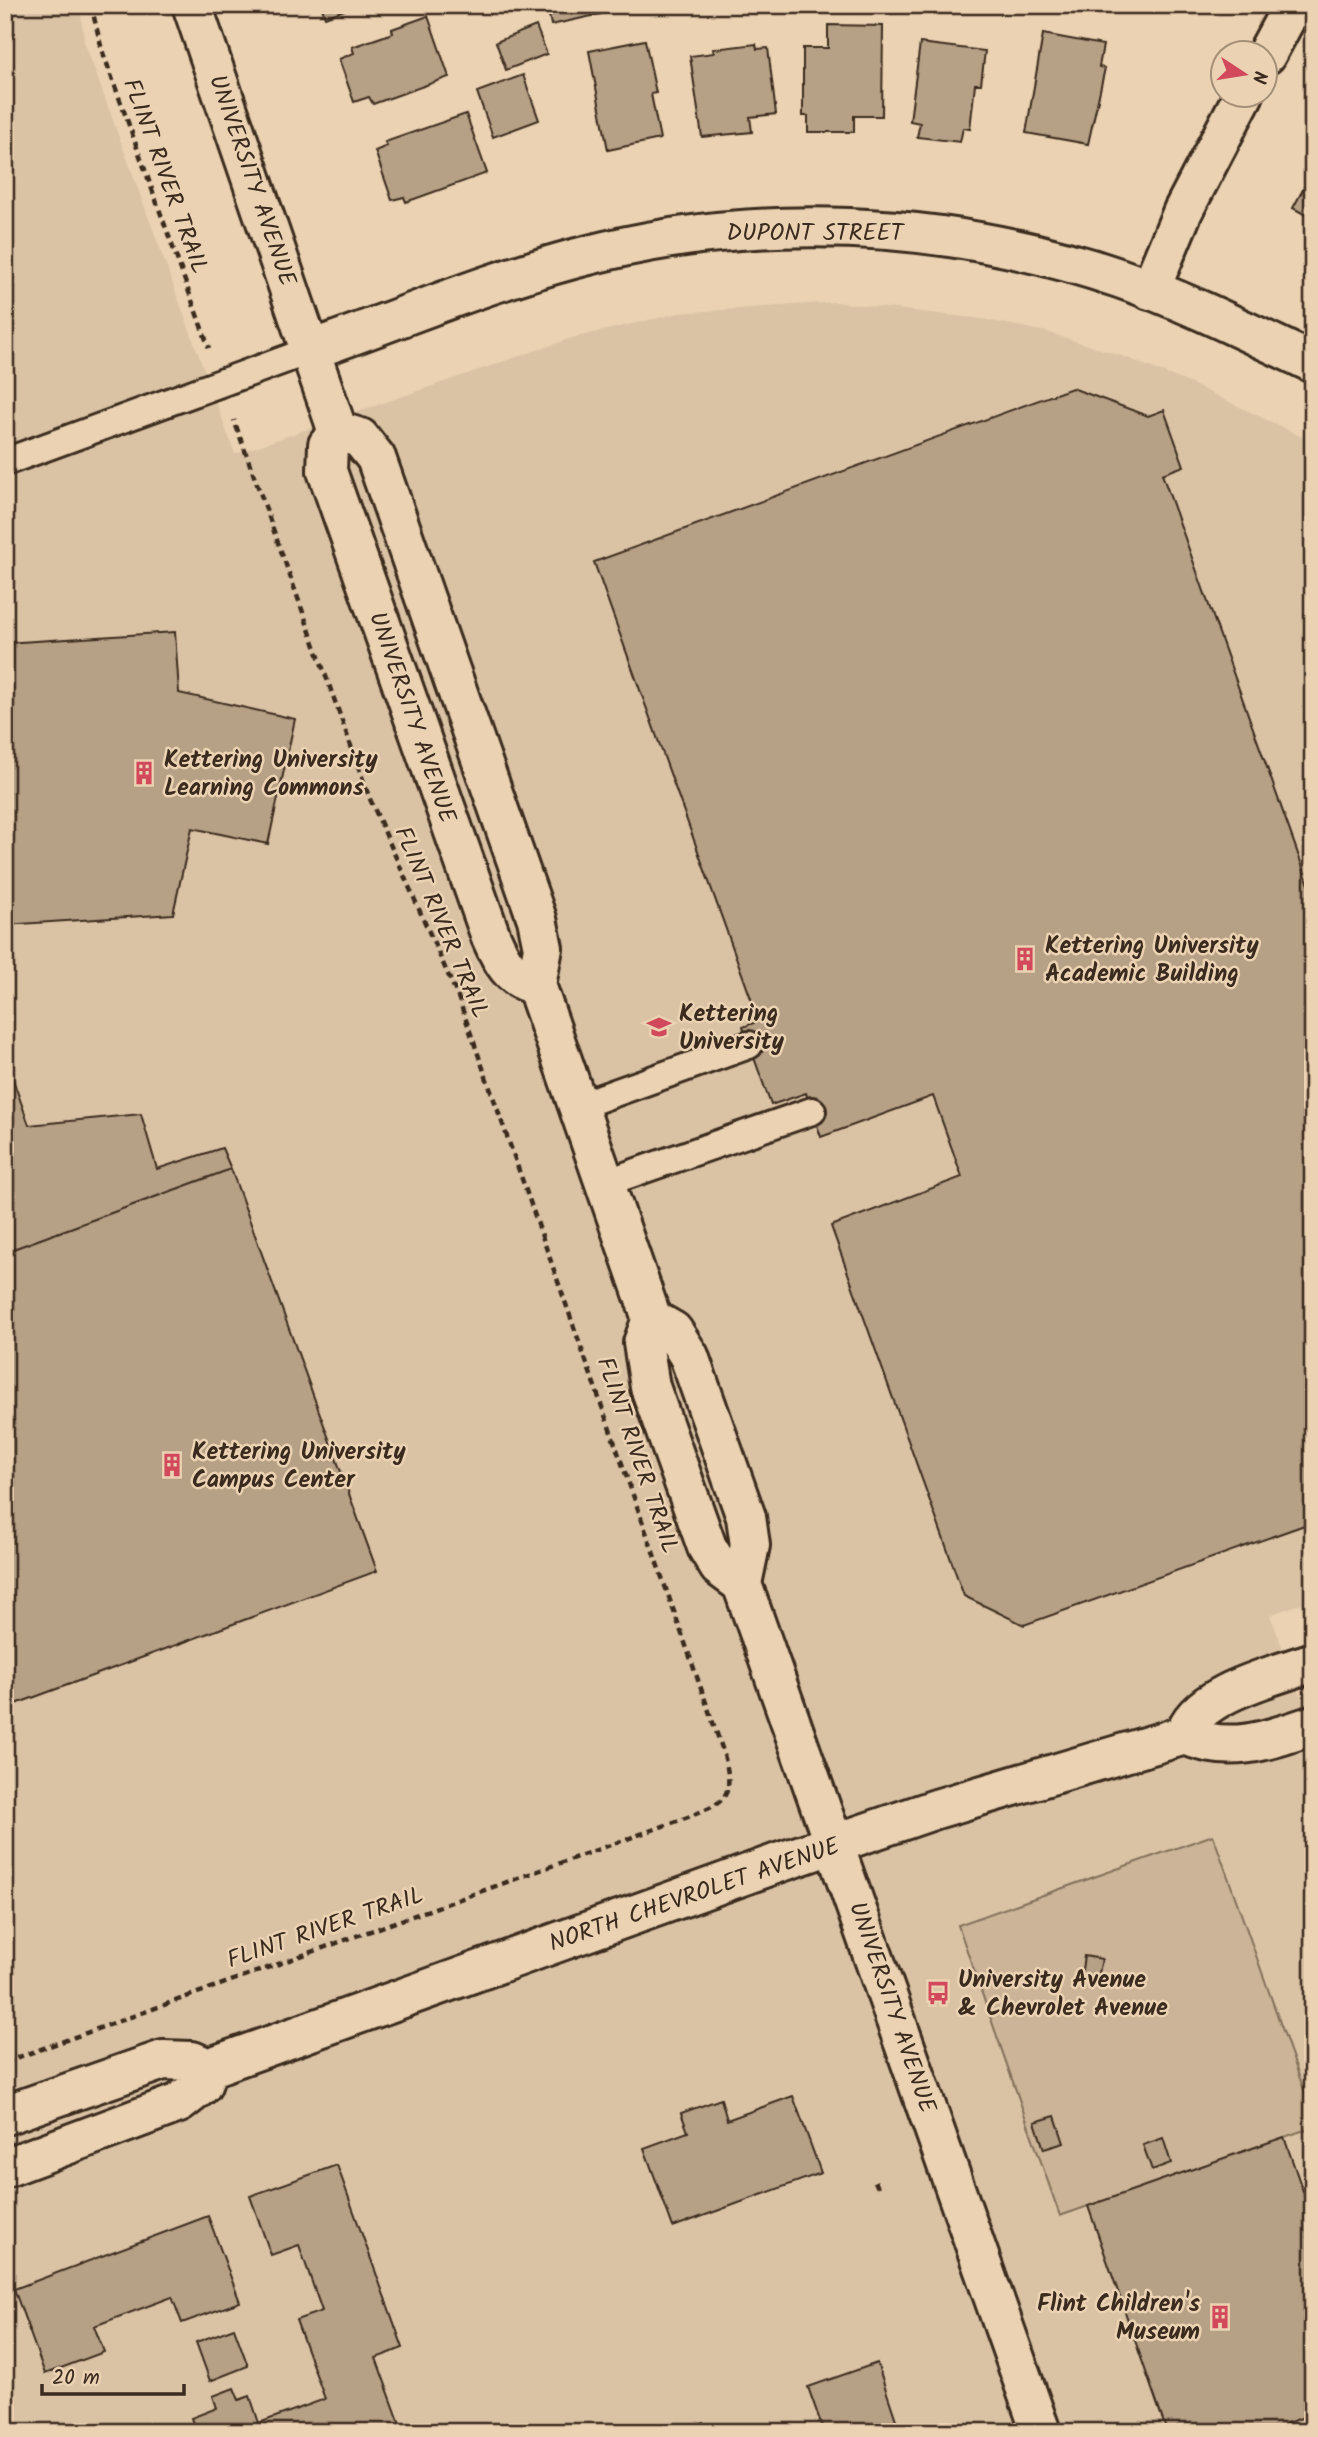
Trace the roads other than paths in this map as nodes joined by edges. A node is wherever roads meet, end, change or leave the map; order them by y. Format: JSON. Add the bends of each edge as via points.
{"nodes":[{"id":1,"x":192,"y":5,"type":"edge"},
{"id":2,"x":1293,"y":5,"type":"edge"},
{"id":3,"x":1275,"y":38,"type":"edge"},
{"id":4,"x":1237,"y":108,"type":"edge"},
{"id":5,"x":1150,"y":290,"type":"junction"},
{"id":6,"x":312,"y":350,"type":"junction"},
{"id":7,"x":1313,"y":363,"type":"edge"},
{"id":8,"x":339,"y":435,"type":"junction"},
{"id":9,"x":5,"y":462,"type":"edge"},
{"id":10,"x":536,"y":985,"type":"junction"},
{"id":11,"x":749,"y":1045,"type":"dead end"},
{"id":12,"x":578,"y":1106,"type":"junction"},
{"id":13,"x":812,"y":1111,"type":"dead end"},
{"id":14,"x":605,"y":1183,"type":"junction"},
{"id":15,"x":1313,"y":1662,"type":"edge"},
{"id":16,"x":1313,"y":1725,"type":"edge"},
{"id":17,"x":1185,"y":1735,"type":"junction"},
{"id":18,"x":834,"y":1844,"type":"junction"},
{"id":19,"x":208,"y":2068,"type":"junction"},
{"id":20,"x":5,"y":2115,"type":"edge"},
{"id":21,"x":5,"y":2168,"type":"edge"},
{"id":22,"x":1041,"y":2432,"type":"edge"}],
"edges":[{"from":1,"to":6,"type":"street","name":"UNIVERSITY AVENUE"},
{"from":2,"to":3,"type":"street"},
{"from":4,"to":5,"type":"street","via":[[1183,211]]},
{"from":5,"to":6,"type":"street","name":"DUPONT STREET","via":[[1062,260],[955,238],[844,228],[743,230],[666,239],[578,258]]},
{"from":5,"to":7,"type":"street","name":"DUPONT STREET"},
{"from":6,"to":8,"type":"street","name":"UNIVERSITY AVENUE"},
{"from":6,"to":9,"type":"lane"},
{"from":8,"to":10,"type":"street","name":"UNIVERSITY AVENUE","via":[[360,438],[376,458],[541,932],[542,961]]},
{"from":8,"to":10,"type":"street","name":"UNIVERSITY AVENUE","via":[[328,445],[327,471],[482,912],[511,973]]},
{"from":10,"to":12,"type":"street","name":"UNIVERSITY AVENUE"},
{"from":11,"to":12,"type":"lane"},
{"from":12,"to":14,"type":"street","name":"UNIVERSITY AVENUE"},
{"from":13,"to":14,"type":"lane"},
{"from":14,"to":18,"type":"street","name":"UNIVERSITY AVENUE","via":[[652,1319],[643,1343],[650,1387],[707,1547],[719,1567],[742,1584]]},
{"from":15,"to":17,"type":"street","via":[[1216,1699],[1191,1719]]},
{"from":16,"to":17,"type":"street","via":[[1246,1746]]},
{"from":17,"to":18,"type":"street","name":"NORTH CHEVROLET AVENUE"},
{"from":18,"to":19,"type":"street","name":"NORTH CHEVROLET AVENUE"},
{"from":18,"to":22,"type":"street","name":"UNIVERSITY AVENUE"},
{"from":19,"to":20,"type":"street","via":[[192,2061],[163,2060]]},
{"from":19,"to":21,"type":"street","via":[[202,2085],[179,2103]]}]}
